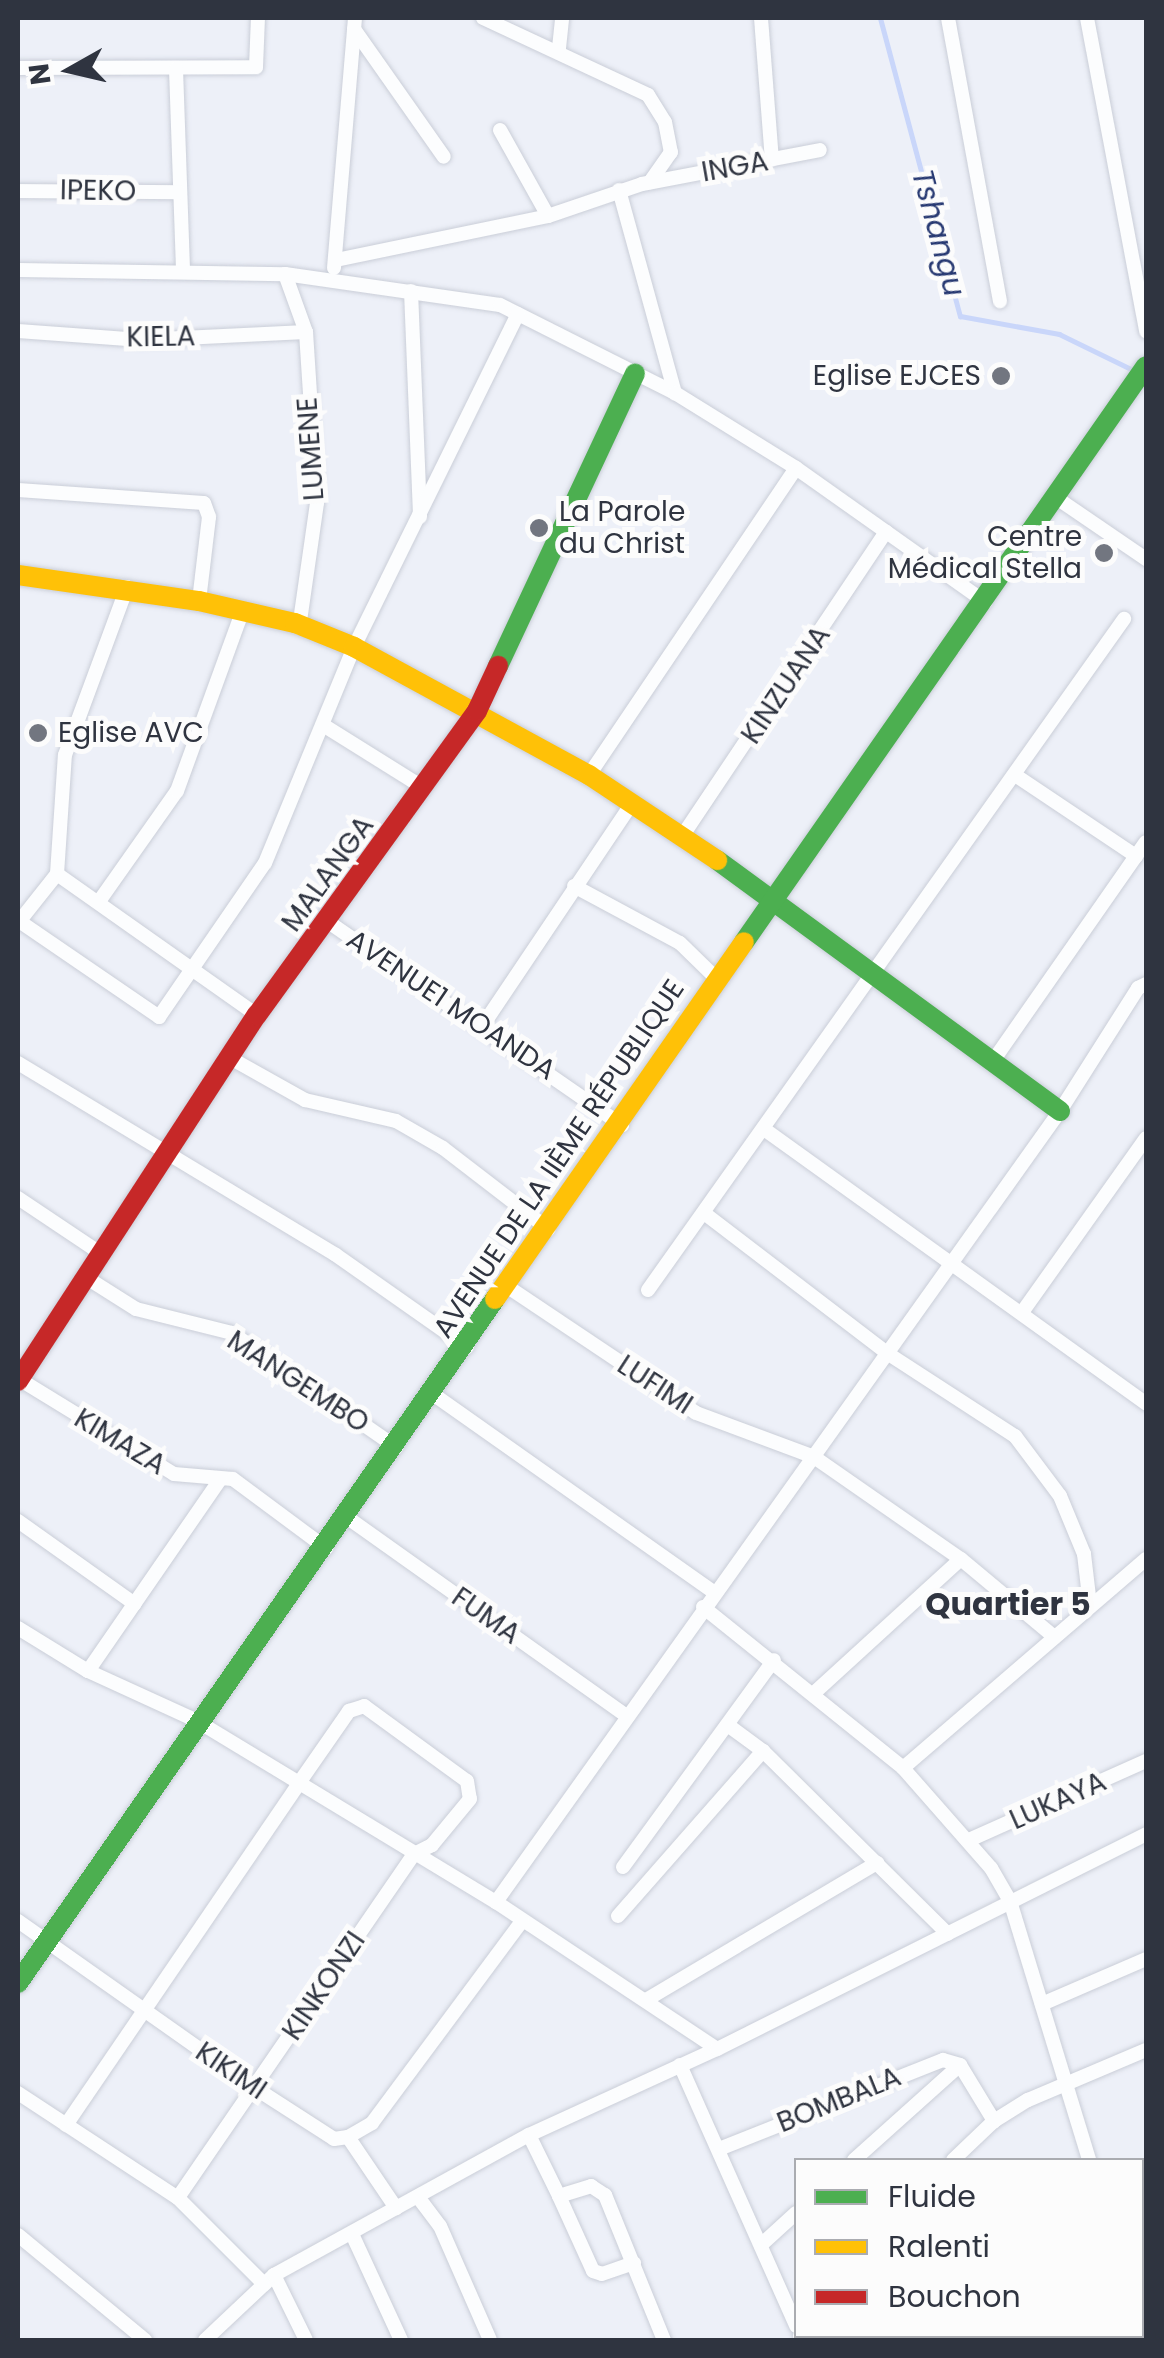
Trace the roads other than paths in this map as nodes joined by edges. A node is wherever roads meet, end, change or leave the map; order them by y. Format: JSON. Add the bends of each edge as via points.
{"nodes":[{"id":1,"x":258,"y":18,"type":"edge"},
{"id":2,"x":482,"y":18,"type":"edge"},
{"id":3,"x":562,"y":18,"type":"edge"},
{"id":4,"x":761,"y":18,"type":"edge"},
{"id":5,"x":948,"y":18,"type":"edge"},
{"id":6,"x":1087,"y":18,"type":"edge"},
{"id":7,"x":355,"y":23,"type":"edge"},
{"id":8,"x":560,"y":48,"type":"junction"},
{"id":9,"x":18,"y":68,"type":"edge"},
{"id":10,"x":176,"y":70,"type":"junction"},
{"id":11,"x":500,"y":130,"type":"dead end"},
{"id":12,"x":820,"y":150,"type":"dead end"},
{"id":13,"x":444,"y":158,"type":"dead end"},
{"id":14,"x":772,"y":160,"type":"junction"},
{"id":15,"x":650,"y":182,"type":"junction"},
{"id":16,"x":619,"y":190,"type":"junction"},
{"id":17,"x":18,"y":191,"type":"edge"},
{"id":18,"x":178,"y":192,"type":"junction"},
{"id":19,"x":548,"y":216,"type":"junction"},
{"id":20,"x":336,"y":260,"type":"junction"},
{"id":21,"x":18,"y":270,"type":"edge"},
{"id":22,"x":183,"y":270,"type":"junction"},
{"id":23,"x":285,"y":274,"type":"junction"},
{"id":24,"x":331,"y":279,"type":"junction"},
{"id":25,"x":412,"y":291,"type":"junction"},
{"id":26,"x":1000,"y":302,"type":"dead end"},
{"id":27,"x":518,"y":314,"type":"junction"},
{"id":28,"x":18,"y":331,"type":"edge"},
{"id":29,"x":1146,"y":331,"type":"edge"},
{"id":30,"x":306,"y":332,"type":"junction"},
{"id":31,"x":1146,"y":366,"type":"edge"},
{"id":32,"x":635,"y":373,"type":"junction"},
{"id":33,"x":675,"y":393,"type":"junction"},
{"id":34,"x":796,"y":468,"type":"junction"},
{"id":35,"x":18,"y":490,"type":"edge"},
{"id":36,"x":1058,"y":500,"type":"junction"},
{"id":37,"x":420,"y":518,"type":"junction"},
{"id":38,"x":886,"y":532,"type":"junction"},
{"id":39,"x":1146,"y":560,"type":"edge"},
{"id":40,"x":18,"y":576,"type":"edge"},
{"id":41,"x":128,"y":587,"type":"junction"},
{"id":42,"x":199,"y":601,"type":"junction"},
{"id":43,"x":985,"y":602,"type":"junction"},
{"id":44,"x":242,"y":612,"type":"junction"},
{"id":45,"x":1124,"y":619,"type":"dead end"},
{"id":46,"x":300,"y":628,"type":"junction"},
{"id":47,"x":354,"y":647,"type":"junction"},
{"id":48,"x":477,"y":711,"type":"junction"},
{"id":49,"x":323,"y":725,"type":"junction"},
{"id":50,"x":1015,"y":774,"type":"junction"},
{"id":51,"x":589,"y":775,"type":"junction"},
{"id":52,"x":424,"y":788,"type":"junction"},
{"id":53,"x":632,"y":803,"type":"junction"},
{"id":54,"x":683,"y":834,"type":"junction"},
{"id":55,"x":1146,"y":842,"type":"edge"},
{"id":56,"x":1136,"y":856,"type":"junction"},
{"id":57,"x":57,"y":874,"type":"junction"},
{"id":58,"x":574,"y":886,"type":"junction"},
{"id":59,"x":100,"y":900,"type":"junction"},
{"id":60,"x":770,"y":901,"type":"junction"},
{"id":61,"x":328,"y":921,"type":"junction"},
{"id":62,"x":18,"y":922,"type":"edge"},
{"id":63,"x":193,"y":968,"type":"junction"},
{"id":64,"x":877,"y":973,"type":"junction"},
{"id":65,"x":716,"y":978,"type":"junction"},
{"id":66,"x":1146,"y":984,"type":"edge"},
{"id":67,"x":258,"y":1015,"type":"junction"},
{"id":68,"x":483,"y":1025,"type":"junction"},
{"id":69,"x":232,"y":1059,"type":"junction"},
{"id":70,"x":993,"y":1061,"type":"junction"},
{"id":71,"x":18,"y":1063,"type":"edge"},
{"id":72,"x":1060,"y":1111,"type":"junction"},
{"id":73,"x":622,"y":1125,"type":"junction"},
{"id":74,"x":764,"y":1129,"type":"junction"},
{"id":75,"x":1146,"y":1138,"type":"edge"},
{"id":76,"x":166,"y":1158,"type":"junction"},
{"id":77,"x":18,"y":1198,"type":"edge"},
{"id":78,"x":704,"y":1213,"type":"junction"},
{"id":79,"x":548,"y":1229,"type":"junction"},
{"id":80,"x":103,"y":1255,"type":"junction"},
{"id":81,"x":954,"y":1260,"type":"junction"},
{"id":82,"x":87,"y":1278,"type":"junction"},
{"id":83,"x":508,"y":1287,"type":"junction"},
{"id":84,"x":648,"y":1290,"type":"dead end"},
{"id":85,"x":1023,"y":1311,"type":"junction"},
{"id":86,"x":467,"y":1347,"type":"junction"},
{"id":87,"x":887,"y":1354,"type":"junction"},
{"id":88,"x":18,"y":1380,"type":"edge"},
{"id":89,"x":430,"y":1392,"type":"junction"},
{"id":90,"x":1145,"y":1400,"type":"edge"},
{"id":91,"x":396,"y":1446,"type":"junction"},
{"id":92,"x":814,"y":1457,"type":"junction"},
{"id":93,"x":220,"y":1480,"type":"junction"},
{"id":94,"x":348,"y":1518,"type":"junction"},
{"id":95,"x":18,"y":1521,"type":"edge"},
{"id":96,"x":326,"y":1548,"type":"junction"},
{"id":97,"x":961,"y":1559,"type":"junction"},
{"id":98,"x":1146,"y":1560,"type":"edge"},
{"id":99,"x":712,"y":1591,"type":"junction"},
{"id":100,"x":136,"y":1604,"type":"junction"},
{"id":101,"x":1090,"y":1605,"type":"junction"},
{"id":102,"x":702,"y":1607,"type":"junction"},
{"id":103,"x":18,"y":1628,"type":"edge"},
{"id":104,"x":1053,"y":1636,"type":"junction"},
{"id":105,"x":774,"y":1660,"type":"junction"},
{"id":106,"x":88,"y":1671,"type":"junction"},
{"id":107,"x":813,"y":1694,"type":"junction"},
{"id":108,"x":624,"y":1714,"type":"junction"},
{"id":109,"x":197,"y":1721,"type":"junction"},
{"id":110,"x":729,"y":1726,"type":"junction"},
{"id":111,"x":763,"y":1751,"type":"junction"},
{"id":112,"x":1146,"y":1761,"type":"edge"},
{"id":113,"x":903,"y":1768,"type":"junction"},
{"id":114,"x":299,"y":1782,"type":"junction"},
{"id":115,"x":1146,"y":1834,"type":"edge"},
{"id":116,"x":969,"y":1840,"type":"junction"},
{"id":117,"x":414,"y":1854,"type":"junction"},
{"id":118,"x":877,"y":1862,"type":"junction"},
{"id":119,"x":623,"y":1867,"type":"dead end"},
{"id":120,"x":1010,"y":1901,"type":"junction"},
{"id":121,"x":496,"y":1902,"type":"junction"},
{"id":122,"x":618,"y":1916,"type":"dead end"},
{"id":123,"x":18,"y":1920,"type":"edge"},
{"id":124,"x":522,"y":1921,"type":"junction"},
{"id":125,"x":948,"y":1934,"type":"junction"},
{"id":126,"x":48,"y":1942,"type":"junction"},
{"id":127,"x":1146,"y":1959,"type":"edge"},
{"id":128,"x":18,"y":1983,"type":"edge"},
{"id":129,"x":646,"y":2000,"type":"junction"},
{"id":130,"x":1042,"y":2004,"type":"junction"},
{"id":131,"x":144,"y":2012,"type":"junction"},
{"id":132,"x":717,"y":2050,"type":"junction"},
{"id":133,"x":1144,"y":2051,"type":"edge"},
{"id":134,"x":960,"y":2064,"type":"junction"},
{"id":135,"x":680,"y":2065,"type":"junction"},
{"id":136,"x":1146,"y":2068,"type":"edge"},
{"id":137,"x":1066,"y":2081,"type":"junction"},
{"id":138,"x":255,"y":2088,"type":"junction"},
{"id":139,"x":18,"y":2093,"type":"edge"},
{"id":140,"x":994,"y":2121,"type":"junction"},
{"id":141,"x":66,"y":2126,"type":"junction"},
{"id":142,"x":530,"y":2135,"type":"junction"},
{"id":143,"x":348,"y":2137,"type":"junction"},
{"id":144,"x":719,"y":2149,"type":"junction"},
{"id":145,"x":856,"y":2158,"type":"edge"},
{"id":146,"x":956,"y":2158,"type":"edge"},
{"id":147,"x":1088,"y":2158,"type":"edge"},
{"id":148,"x":559,"y":2196,"type":"junction"},
{"id":149,"x":418,"y":2197,"type":"junction"},
{"id":150,"x":178,"y":2198,"type":"junction"},
{"id":151,"x":396,"y":2208,"type":"junction"},
{"id":152,"x":794,"y":2215,"type":"edge"},
{"id":153,"x":352,"y":2234,"type":"junction"},
{"id":154,"x":18,"y":2236,"type":"edge"},
{"id":155,"x":762,"y":2244,"type":"junction"},
{"id":156,"x":634,"y":2263,"type":"junction"},
{"id":157,"x":269,"y":2279,"type":"junction"},
{"id":158,"x":794,"y":2318,"type":"edge"},
{"id":159,"x":145,"y":2340,"type":"edge"},
{"id":160,"x":205,"y":2340,"type":"edge"},
{"id":161,"x":306,"y":2340,"type":"edge"},
{"id":162,"x":401,"y":2340,"type":"edge"},
{"id":163,"x":490,"y":2340,"type":"edge"},
{"id":164,"x":664,"y":2340,"type":"edge"}],
"edges":[{"from":1,"to":10,"type":"street","via":[[256,67]]},
{"from":2,"to":8,"type":"street"},
{"from":3,"to":8,"type":"street"},
{"from":4,"to":14,"type":"street"},
{"from":5,"to":26,"type":"street"},
{"from":6,"to":29,"type":"street"},
{"from":7,"to":13,"type":"street"},
{"from":7,"to":20,"type":"street"},
{"from":8,"to":15,"type":"street","via":[[648,95],[665,122],[671,152]]},
{"from":9,"to":10,"type":"street"},
{"from":10,"to":18,"type":"street"},
{"from":11,"to":19,"type":"street"},
{"from":12,"to":14,"type":"street","name":"INGA"},
{"from":14,"to":15,"type":"street","name":"INGA"},
{"from":15,"to":16,"type":"street","name":"INGA"},
{"from":16,"to":19,"type":"street","name":"INGA"},
{"from":16,"to":33,"type":"street"},
{"from":17,"to":18,"type":"street","name":"IPEKO"},
{"from":18,"to":22,"type":"street"},
{"from":19,"to":20,"type":"street","name":"INGA"},
{"from":20,"to":24,"type":"street"},
{"from":21,"to":22,"type":"street"},
{"from":22,"to":23,"type":"street"},
{"from":23,"to":24,"type":"street"},
{"from":23,"to":30,"type":"street","name":"LUMENE"},
{"from":24,"to":25,"type":"street"},
{"from":25,"to":27,"type":"street"},
{"from":25,"to":37,"type":"street"},
{"from":27,"to":32,"type":"street"},
{"from":27,"to":37,"type":"street","name":"MALANGA"},
{"from":28,"to":30,"type":"street","name":"KIELA","via":[[141,340]]},
{"from":30,"to":46,"type":"street","name":"LUMENE","via":[[317,503]]},
{"from":31,"to":36,"type":"street","name":"AVENUE DE LA IIÈME RÉPUBLIQUE"},
{"from":32,"to":33,"type":"street"},
{"from":32,"to":48,"type":"street","name":"MALANGA"},
{"from":33,"to":34,"type":"street"},
{"from":34,"to":38,"type":"street"},
{"from":34,"to":51,"type":"street"},
{"from":35,"to":42,"type":"street","via":[[204,503],[209,517]]},
{"from":36,"to":39,"type":"street"},
{"from":36,"to":43,"type":"street","name":"AVENUE DE LA IIÈME RÉPUBLIQUE"},
{"from":37,"to":47,"type":"street","name":"MALANGA"},
{"from":38,"to":43,"type":"street"},
{"from":38,"to":54,"type":"street","name":"KINZUANA"},
{"from":40,"to":41,"type":"street"},
{"from":41,"to":42,"type":"street"},
{"from":41,"to":57,"type":"street","via":[[66,755]]},
{"from":42,"to":44,"type":"street"},
{"from":43,"to":60,"type":"street","name":"AVENUE DE LA IIÈME RÉPUBLIQUE"},
{"from":44,"to":46,"type":"street"},
{"from":44,"to":59,"type":"street","via":[[177,792]]},
{"from":45,"to":50,"type":"street"},
{"from":46,"to":47,"type":"street"},
{"from":47,"to":48,"type":"street"},
{"from":47,"to":49,"type":"street","name":"MALANGA"},
{"from":48,"to":51,"type":"street"},
{"from":48,"to":52,"type":"street","name":"MALANGA"},
{"from":49,"to":52,"type":"street"},
{"from":49,"to":63,"type":"street","name":"MALANGA","via":[[265,863]]},
{"from":50,"to":56,"type":"street"},
{"from":50,"to":64,"type":"street"},
{"from":51,"to":53,"type":"street"},
{"from":52,"to":61,"type":"street","name":"MALANGA"},
{"from":53,"to":54,"type":"street"},
{"from":53,"to":58,"type":"street"},
{"from":54,"to":60,"type":"street"},
{"from":55,"to":56,"type":"street"},
{"from":56,"to":70,"type":"street"},
{"from":57,"to":59,"type":"street"},
{"from":57,"to":62,"type":"street"},
{"from":58,"to":65,"type":"street","via":[[680,944]]},
{"from":58,"to":68,"type":"street"},
{"from":59,"to":63,"type":"street"},
{"from":60,"to":64,"type":"street"},
{"from":60,"to":65,"type":"street","name":"AVENUE DE LA IIÈME RÉPUBLIQUE"},
{"from":61,"to":67,"type":"street","name":"MALANGA"},
{"from":61,"to":68,"type":"street","name":"AVENUE1 MOANDA"},
{"from":62,"to":63,"type":"street","name":"MALANGA","via":[[160,1016]]},
{"from":63,"to":67,"type":"street"},
{"from":64,"to":70,"type":"street"},
{"from":64,"to":74,"type":"street"},
{"from":65,"to":73,"type":"street","name":"AVENUE DE LA IIÈME RÉPUBLIQUE"},
{"from":66,"to":72,"type":"street"},
{"from":67,"to":69,"type":"street","name":"MALANGA"},
{"from":68,"to":73,"type":"street","name":"AVENUE1 MOANDA"},
{"from":69,"to":76,"type":"street","name":"MALANGA"},
{"from":69,"to":79,"type":"street","via":[[305,1100],[396,1121],[443,1148]]},
{"from":70,"to":72,"type":"street"},
{"from":71,"to":76,"type":"street"},
{"from":72,"to":81,"type":"street"},
{"from":73,"to":79,"type":"street","name":"AVENUE DE LA IIÈME RÉPUBLIQUE"},
{"from":74,"to":78,"type":"street"},
{"from":74,"to":81,"type":"street"},
{"from":75,"to":85,"type":"street"},
{"from":76,"to":80,"type":"street","name":"MALANGA"},
{"from":76,"to":86,"type":"street","via":[[336,1256]]},
{"from":77,"to":80,"type":"street"},
{"from":78,"to":84,"type":"street"},
{"from":78,"to":87,"type":"street"},
{"from":79,"to":83,"type":"street","name":"AVENUE DE LA IIÈME RÉPUBLIQUE"},
{"from":80,"to":82,"type":"street","name":"MALANGA"},
{"from":81,"to":85,"type":"street"},
{"from":81,"to":87,"type":"street"},
{"from":82,"to":88,"type":"street","name":"MALANGA"},
{"from":82,"to":91,"type":"street","name":"MANGEMBO","via":[[136,1309],[232,1333]]},
{"from":83,"to":86,"type":"street","name":"AVENUE DE LA IIÈME RÉPUBLIQUE"},
{"from":83,"to":92,"type":"street","name":"LUFIMI","via":[[696,1412]]},
{"from":85,"to":90,"type":"street"},
{"from":86,"to":89,"type":"street","name":"AVENUE DE LA IIÈME RÉPUBLIQUE"},
{"from":87,"to":92,"type":"street"},
{"from":87,"to":101,"type":"street","via":[[1014,1436],[1031,1456],[1060,1496],[1084,1554]]},
{"from":88,"to":93,"type":"street","name":"KIMAZA","via":[[174,1474]]},
{"from":89,"to":91,"type":"street","name":"AVENUE DE LA IIÈME RÉPUBLIQUE"},
{"from":89,"to":99,"type":"street"},
{"from":91,"to":94,"type":"street","name":"AVENUE DE LA IIÈME RÉPUBLIQUE"},
{"from":92,"to":97,"type":"street","name":"LUFIMI"},
{"from":92,"to":99,"type":"street"},
{"from":93,"to":96,"type":"street","name":"KIMAZA","via":[[233,1478]]},
{"from":93,"to":100,"type":"street"},
{"from":94,"to":96,"type":"street","name":"AVENUE DE LA IIÈME RÉPUBLIQUE"},
{"from":94,"to":108,"type":"street","name":"FUMA"},
{"from":95,"to":100,"type":"street"},
{"from":96,"to":109,"type":"street","name":"AVENUE DE LA IIÈME RÉPUBLIQUE"},
{"from":97,"to":104,"type":"street","name":"LUFIMI"},
{"from":97,"to":107,"type":"street"},
{"from":98,"to":101,"type":"street"},
{"from":99,"to":102,"type":"street"},
{"from":100,"to":106,"type":"street"},
{"from":101,"to":104,"type":"street"},
{"from":102,"to":105,"type":"street"},
{"from":102,"to":108,"type":"street"},
{"from":103,"to":106,"type":"street"},
{"from":104,"to":113,"type":"street"},
{"from":105,"to":107,"type":"street"},
{"from":105,"to":110,"type":"street"},
{"from":106,"to":109,"type":"street"},
{"from":107,"to":113,"type":"street"},
{"from":108,"to":121,"type":"street"},
{"from":109,"to":114,"type":"street"},
{"from":109,"to":126,"type":"street","name":"AVENUE DE LA IIÈME RÉPUBLIQUE"},
{"from":110,"to":111,"type":"street"},
{"from":110,"to":119,"type":"street"},
{"from":111,"to":118,"type":"street"},
{"from":111,"to":122,"type":"street"},
{"from":112,"to":116,"type":"street","name":"LUKAYA"},
{"from":113,"to":116,"type":"street"},
{"from":114,"to":117,"type":"street"},
{"from":114,"to":117,"type":"street","name":"KINKONZI","via":[[356,1705],[467,1782],[470,1799],[432,1844]]},
{"from":114,"to":131,"type":"street"},
{"from":115,"to":120,"type":"street"},
{"from":116,"to":120,"type":"street"},
{"from":117,"to":121,"type":"street"},
{"from":117,"to":138,"type":"street","name":"KINKONZI"},
{"from":118,"to":125,"type":"street"},
{"from":118,"to":129,"type":"street"},
{"from":120,"to":125,"type":"street"},
{"from":120,"to":130,"type":"street"},
{"from":121,"to":124,"type":"street"},
{"from":123,"to":126,"type":"street","name":"KIKIMI"},
{"from":124,"to":129,"type":"street"},
{"from":124,"to":143,"type":"street","via":[[372,2123]]},
{"from":125,"to":132,"type":"street"},
{"from":126,"to":128,"type":"street","name":"AVENUE DE LA IIÈME RÉPUBLIQUE"},
{"from":126,"to":131,"type":"street","name":"KIKIMI"},
{"from":127,"to":130,"type":"street"},
{"from":129,"to":132,"type":"street"},
{"from":130,"to":137,"type":"street"},
{"from":131,"to":138,"type":"street","name":"KIKIMI"},
{"from":131,"to":141,"type":"street"},
{"from":132,"to":135,"type":"street"},
{"from":133,"to":136,"type":"street"},
{"from":133,"to":137,"type":"street"},
{"from":134,"to":140,"type":"street"},
{"from":134,"to":144,"type":"street","name":"BOMBALA","via":[[935,2061]]},
{"from":134,"to":145,"type":"street","name":"BOMBALA"},
{"from":135,"to":142,"type":"street"},
{"from":135,"to":144,"type":"street"},
{"from":137,"to":140,"type":"street"},
{"from":137,"to":147,"type":"street"},
{"from":138,"to":143,"type":"street","name":"KIKIMI","via":[[334,2140]]},
{"from":138,"to":150,"type":"street","name":"KINKONZI"},
{"from":139,"to":141,"type":"street"},
{"from":140,"to":146,"type":"street"},
{"from":141,"to":150,"type":"street"},
{"from":142,"to":148,"type":"street"},
{"from":142,"to":149,"type":"street"},
{"from":143,"to":151,"type":"street"},
{"from":144,"to":155,"type":"street"},
{"from":148,"to":156,"type":"street","via":[[591,2186],[601,2190]]},
{"from":148,"to":156,"type":"street","via":[[597,2274]]},
{"from":149,"to":151,"type":"street"},
{"from":149,"to":163,"type":"street","via":[[440,2226]]},
{"from":150,"to":157,"type":"street"},
{"from":151,"to":153,"type":"street"},
{"from":152,"to":155,"type":"street"},
{"from":153,"to":157,"type":"street"},
{"from":153,"to":162,"type":"street"},
{"from":154,"to":159,"type":"street"},
{"from":155,"to":158,"type":"street"},
{"from":156,"to":164,"type":"street"},
{"from":157,"to":160,"type":"street"},
{"from":157,"to":161,"type":"street"}]}
